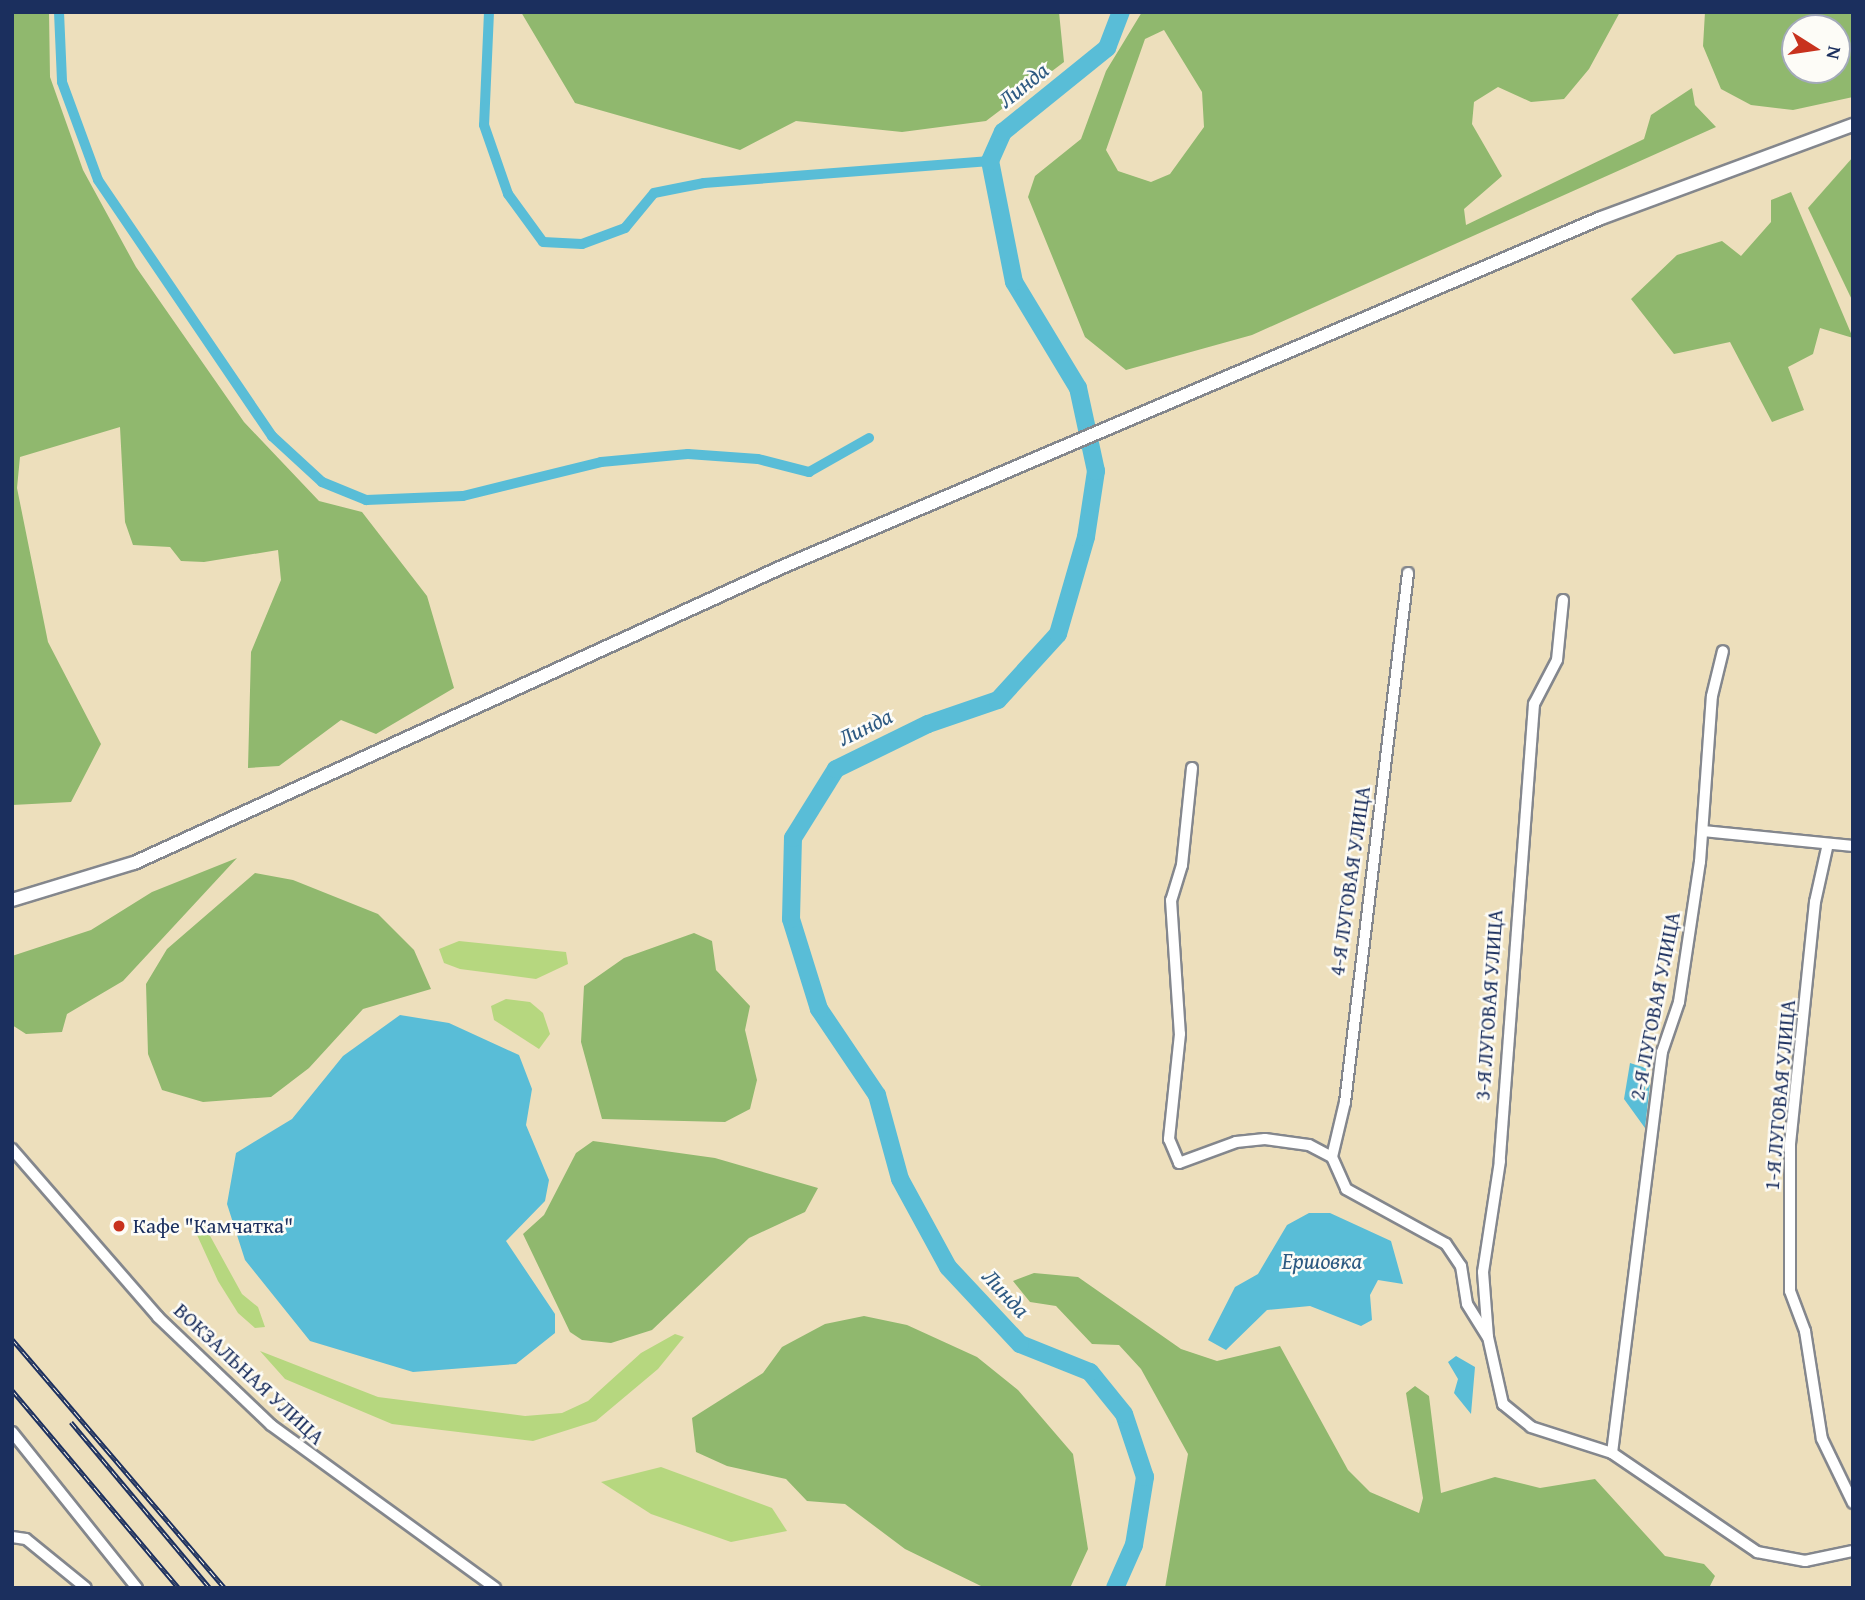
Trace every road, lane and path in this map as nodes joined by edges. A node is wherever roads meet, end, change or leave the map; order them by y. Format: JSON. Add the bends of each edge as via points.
{"nodes":[{"id":1,"x":1853,"y":125,"type":"edge"},
{"id":2,"x":1408,"y":573,"type":"dead end"},
{"id":3,"x":1563,"y":600,"type":"dead end"},
{"id":4,"x":1723,"y":650,"type":"dead end"},
{"id":5,"x":1192,"y":768,"type":"dead end"},
{"id":6,"x":1703,"y":831,"type":"junction"},
{"id":7,"x":1853,"y":846,"type":"edge"},
{"id":8,"x":1827,"y":848,"type":"junction"},
{"id":9,"x":12,"y":900,"type":"edge"},
{"id":10,"x":12,"y":1149,"type":"edge"},
{"id":11,"x":1332,"y":1157,"type":"junction"},
{"id":12,"x":1488,"y":1337,"type":"junction"},
{"id":13,"x":12,"y":1432,"type":"edge"},
{"id":14,"x":1612,"y":1453,"type":"junction"},
{"id":15,"x":1853,"y":1503,"type":"edge"},
{"id":16,"x":12,"y":1537,"type":"edge"},
{"id":17,"x":1853,"y":1551,"type":"edge"},
{"id":18,"x":86,"y":1588,"type":"edge"},
{"id":19,"x":137,"y":1588,"type":"edge"},
{"id":20,"x":495,"y":1588,"type":"edge"}],
"edges":[{"from":1,"to":9,"type":"main road","via":[[1700,177],[1146,412],[516,683],[147,857]]},
{"from":2,"to":11,"type":"street","name":"4-Я ЛУГОВАЯ УЛИЦА","via":[[1345,1102]]},
{"from":3,"to":12,"type":"street","name":"3-Я ЛУГОВАЯ УЛИЦА","via":[[1557,660],[1534,704],[1521,820],[1500,1161],[1483,1272]]},
{"from":4,"to":6,"type":"street","name":"2-Я ЛУГОВАЯ УЛИЦА","via":[[1712,696]]},
{"from":5,"to":11,"type":"street","via":[[1182,865],[1171,900],[1180,1034],[1169,1139],[1179,1163],[1236,1142],[1265,1139],[1309,1145]]},
{"from":6,"to":8,"type":"street"},
{"from":6,"to":14,"type":"street","name":"2-Я ЛУГОВАЯ УЛИЦА","via":[[1681,991],[1662,1052]]},
{"from":7,"to":8,"type":"street"},
{"from":8,"to":15,"type":"street","name":"1-Я ЛУГОВАЯ УЛИЦА","via":[[1815,902],[1790,1145],[1790,1291],[1805,1331],[1822,1438]]},
{"from":10,"to":20,"type":"street","name":"ВОКЗАЛЬНАЯ УЛИЦА","via":[[158,1317],[271,1425]]},
{"from":11,"to":12,"type":"street","via":[[1346,1189],[1446,1244],[1461,1266],[1467,1304]]},
{"from":12,"to":14,"type":"street","name":"3-Я ЛУГОВАЯ УЛИЦА","via":[[1510,1414]]},
{"from":13,"to":19,"type":"street"},
{"from":14,"to":17,"type":"street","via":[[1757,1552],[1805,1561]]},
{"from":16,"to":18,"type":"street","via":[[26,1539]]}]}
